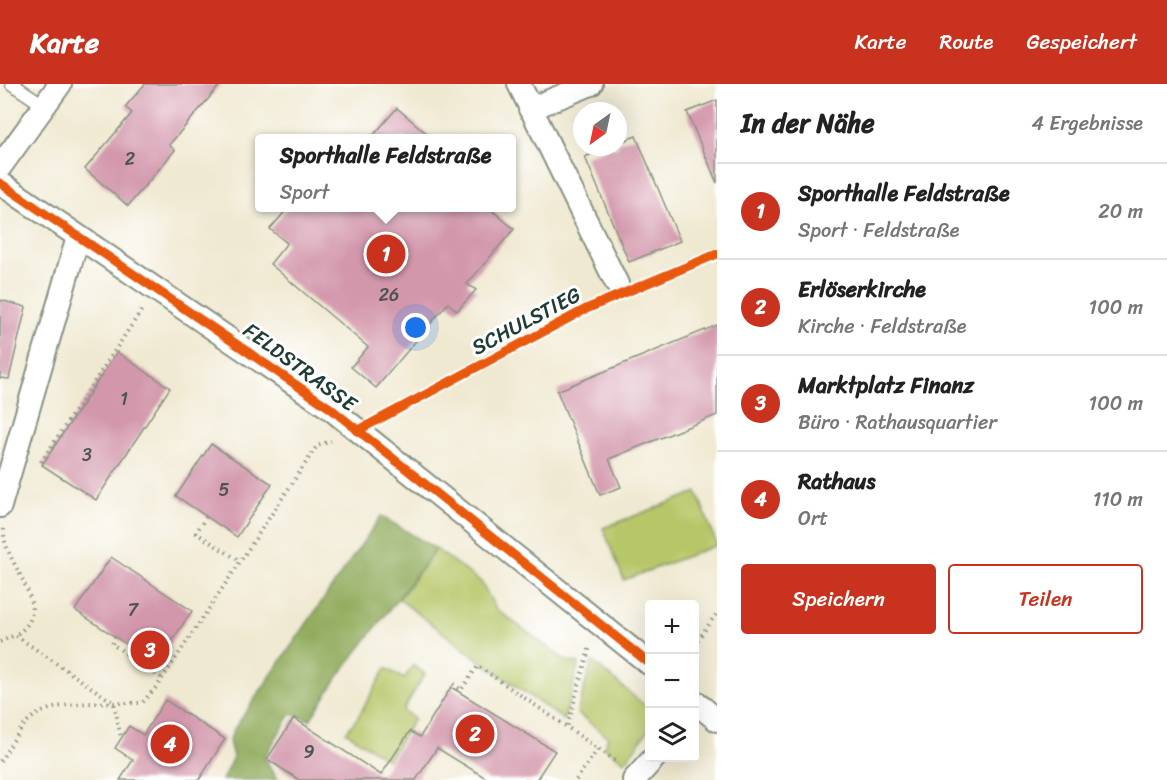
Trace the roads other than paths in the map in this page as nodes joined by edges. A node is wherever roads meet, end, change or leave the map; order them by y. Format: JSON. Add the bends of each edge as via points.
{"nodes":[{"id":1,"x":12,"y":84,"type":"edge"},
{"id":2,"x":60,"y":84,"type":"edge"},
{"id":3,"x":519,"y":84,"type":"edge"},
{"id":4,"x":591,"y":84,"type":"edge"},
{"id":5,"x":45,"y":106,"type":"junction"},
{"id":6,"x":530,"y":109,"type":"junction"},
{"id":7,"x":0,"y":167,"type":"edge"},
{"id":8,"x":0,"y":183,"type":"edge"},
{"id":9,"x":78,"y":237,"type":"junction"},
{"id":10,"x":618,"y":292,"type":"road end"},
{"id":11,"x":4,"y":480,"type":"edge"},
{"id":12,"x":2,"y":515,"type":"edge"},
{"id":13,"x":645,"y":660,"type":"edge"},
{"id":14,"x":699,"y":708,"type":"edge"},
{"id":15,"x":717,"y":720,"type":"edge"},
{"id":16,"x":650,"y":762,"type":"edge"},
{"id":17,"x":636,"y":778,"type":"edge"}],
"edges":[{"from":1,"to":5,"type":"lane"},
{"from":2,"to":5,"type":"street"},
{"from":3,"to":6,"type":"street"},
{"from":4,"to":6,"type":"street"},
{"from":5,"to":7,"type":"street"},
{"from":6,"to":10,"type":"street"},
{"from":8,"to":9,"type":"street","name":"FELDSTRASSE"},
{"from":9,"to":11,"type":"street"},
{"from":9,"to":13,"type":"street","name":"FELDSTRASSE","via":[[330,408]]},
{"from":11,"to":12,"type":"street"},
{"from":14,"to":15,"type":"street"},
{"from":16,"to":17,"type":"street"}]}
